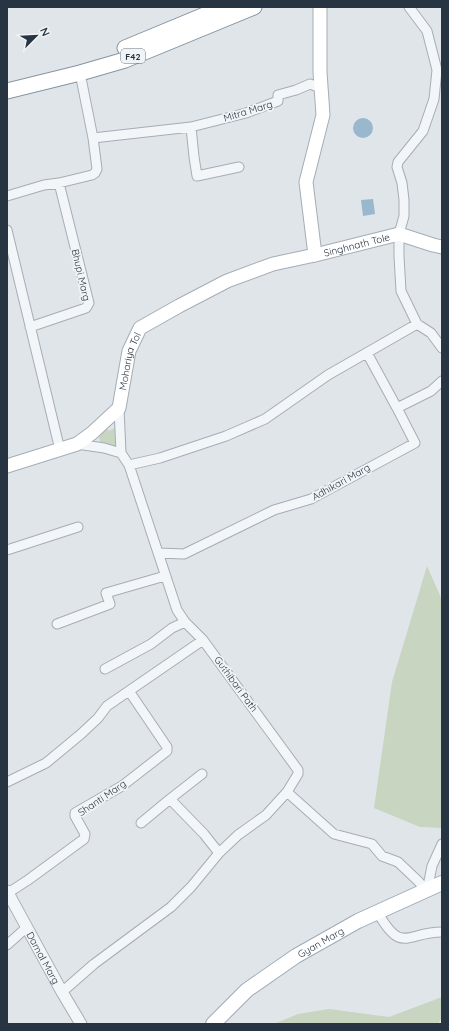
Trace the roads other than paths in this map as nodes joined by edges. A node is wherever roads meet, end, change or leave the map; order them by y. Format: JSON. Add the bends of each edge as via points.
{"nodes":[{"id":1,"x":224,"y":7,"type":"edge"},
{"id":2,"x":254,"y":7,"type":"edge"},
{"id":3,"x":320,"y":7,"type":"edge"},
{"id":4,"x":409,"y":7,"type":"edge"},
{"id":5,"x":80,"y":73,"type":"junction"},
{"id":6,"x":7,"y":81,"type":"edge"},
{"id":7,"x":321,"y":88,"type":"junction"},
{"id":8,"x":7,"y":92,"type":"edge"},
{"id":9,"x":191,"y":127,"type":"junction"},
{"id":10,"x":93,"y":138,"type":"junction"},
{"id":11,"x":239,"y":167,"type":"dead end"},
{"id":12,"x":59,"y":183,"type":"junction"},
{"id":13,"x":7,"y":196,"type":"edge"},
{"id":14,"x":7,"y":230,"type":"edge"},
{"id":15,"x":399,"y":234,"type":"junction"},
{"id":16,"x":442,"y":247,"type":"edge"},
{"id":17,"x":315,"y":255,"type":"junction"},
{"id":18,"x":417,"y":324,"type":"junction"},
{"id":19,"x":30,"y":327,"type":"junction"},
{"id":20,"x":442,"y":348,"type":"edge"},
{"id":21,"x":367,"y":354,"type":"junction"},
{"id":22,"x":442,"y":381,"type":"edge"},
{"id":23,"x":119,"y":408,"type":"junction"},
{"id":24,"x":397,"y":408,"type":"junction"},
{"id":25,"x":78,"y":444,"type":"junction"},
{"id":26,"x":60,"y":450,"type":"junction"},
{"id":27,"x":121,"y":453,"type":"junction"},
{"id":28,"x":7,"y":466,"type":"edge"},
{"id":29,"x":129,"y":466,"type":"junction"},
{"id":30,"x":78,"y":527,"type":"dead end"},
{"id":31,"x":7,"y":550,"type":"edge"},
{"id":32,"x":158,"y":553,"type":"junction"},
{"id":33,"x":165,"y":576,"type":"junction"},
{"id":34,"x":185,"y":622,"type":"junction"},
{"id":35,"x":57,"y":624,"type":"dead end"},
{"id":36,"x":204,"y":640,"type":"junction"},
{"id":37,"x":105,"y":669,"type":"dead end"},
{"id":38,"x":129,"y":691,"type":"junction"},
{"id":39,"x":202,"y":774,"type":"dead end"},
{"id":40,"x":7,"y":782,"type":"edge"},
{"id":41,"x":287,"y":792,"type":"junction"},
{"id":42,"x":170,"y":799,"type":"junction"},
{"id":43,"x":141,"y":823,"type":"dead end"},
{"id":44,"x":442,"y":844,"type":"edge"},
{"id":45,"x":220,"y":853,"type":"junction"},
{"id":46,"x":442,"y":883,"type":"edge"},
{"id":47,"x":427,"y":891,"type":"junction"},
{"id":48,"x":8,"y":892,"type":"edge"},
{"id":49,"x":378,"y":913,"type":"junction"},
{"id":50,"x":26,"y":928,"type":"junction"},
{"id":51,"x":442,"y":932,"type":"edge"},
{"id":52,"x":7,"y":945,"type":"edge"},
{"id":53,"x":62,"y":992,"type":"junction"},
{"id":54,"x":82,"y":1024,"type":"edge"},
{"id":55,"x":213,"y":1024,"type":"edge"}],
"edges":[{"from":1,"to":6,"type":"highway","number":"F42","via":[[120,50],[78,64]]},
{"from":2,"to":5,"type":"highway","number":"F42","via":[[125,60]]},
{"from":3,"to":7,"type":"main road"},
{"from":4,"to":15,"type":"street","via":[[427,31],[437,70],[434,99],[423,131],[398,162],[404,200],[404,216]]},
{"from":5,"to":8,"type":"highway","number":"F42"},
{"from":5,"to":10,"type":"street"},
{"from":7,"to":9,"type":"street","name":"Mitra Marg","via":[[310,84],[278,95],[278,101],[252,111]]},
{"from":7,"to":17,"type":"main road","via":[[323,115],[306,182]]},
{"from":9,"to":10,"type":"street"},
{"from":9,"to":11,"type":"street","via":[[197,176]]},
{"from":10,"to":12,"type":"street","via":[[97,169],[95,173]]},
{"from":12,"to":13,"type":"street"},
{"from":12,"to":19,"type":"street","name":"Bhupi Marg","via":[[88,306]]},
{"from":14,"to":19,"type":"street"},
{"from":15,"to":16,"type":"main road"},
{"from":15,"to":17,"type":"main road","name":"Singhnath Tole"},
{"from":15,"to":18,"type":"street","via":[[401,291]]},
{"from":17,"to":23,"type":"main road","name":"Mohariya Tol","via":[[273,264],[227,281],[140,328],[129,351]]},
{"from":18,"to":20,"type":"street","via":[[431,333]]},
{"from":18,"to":21,"type":"street"},
{"from":19,"to":26,"type":"street"},
{"from":21,"to":24,"type":"street"},
{"from":21,"to":29,"type":"street","via":[[328,375],[264,419],[226,436]]},
{"from":22,"to":24,"type":"street","via":[[430,391]]},
{"from":23,"to":25,"type":"main road"},
{"from":23,"to":27,"type":"street"},
{"from":24,"to":32,"type":"street","name":"Adhikari Marg","via":[[415,443],[311,499],[274,510],[184,554]]},
{"from":25,"to":26,"type":"main road"},
{"from":25,"to":27,"type":"street"},
{"from":26,"to":28,"type":"main road"},
{"from":27,"to":29,"type":"street","name":"Guthibari Path"},
{"from":29,"to":32,"type":"street","name":"Guthibari Path"},
{"from":30,"to":31,"type":"street"},
{"from":32,"to":33,"type":"street","name":"Guthibari Path"},
{"from":33,"to":34,"type":"street","name":"Guthibari Path","via":[[177,610]]},
{"from":33,"to":35,"type":"street","via":[[106,593],[110,604]]},
{"from":34,"to":36,"type":"street","name":"Guthibari Path"},
{"from":34,"to":37,"type":"street"},
{"from":36,"to":38,"type":"street"},
{"from":36,"to":41,"type":"street","name":"Guthibari Path","via":[[298,770]]},
{"from":38,"to":40,"type":"street","via":[[107,706],[98,718],[46,763]]},
{"from":38,"to":48,"type":"street","name":"Shanti Marg","via":[[167,747],[167,751],[122,786],[75,814],[85,834],[84,839]]},
{"from":39,"to":42,"type":"street"},
{"from":41,"to":45,"type":"street","via":[[266,815],[238,835]]},
{"from":41,"to":47,"type":"street","via":[[334,834],[372,844],[382,856],[398,862]]},
{"from":42,"to":43,"type":"street"},
{"from":42,"to":45,"type":"street"},
{"from":44,"to":47,"type":"street","via":[[432,866]]},
{"from":45,"to":53,"type":"street","via":[[171,907],[94,964]]},
{"from":46,"to":47,"type":"main road","name":"Gyan Marg"},
{"from":47,"to":49,"type":"main road","name":"Gyan Marg"},
{"from":48,"to":50,"type":"street","name":"Damal Marg"},
{"from":49,"to":51,"type":"street","via":[[394,936],[405,939]]},
{"from":49,"to":55,"type":"main road","name":"Gyan Marg","via":[[352,925],[271,972],[246,990]]},
{"from":50,"to":52,"type":"street"},
{"from":50,"to":53,"type":"street","name":"Damal Marg"},
{"from":53,"to":54,"type":"street","name":"Damal Marg"}]}
